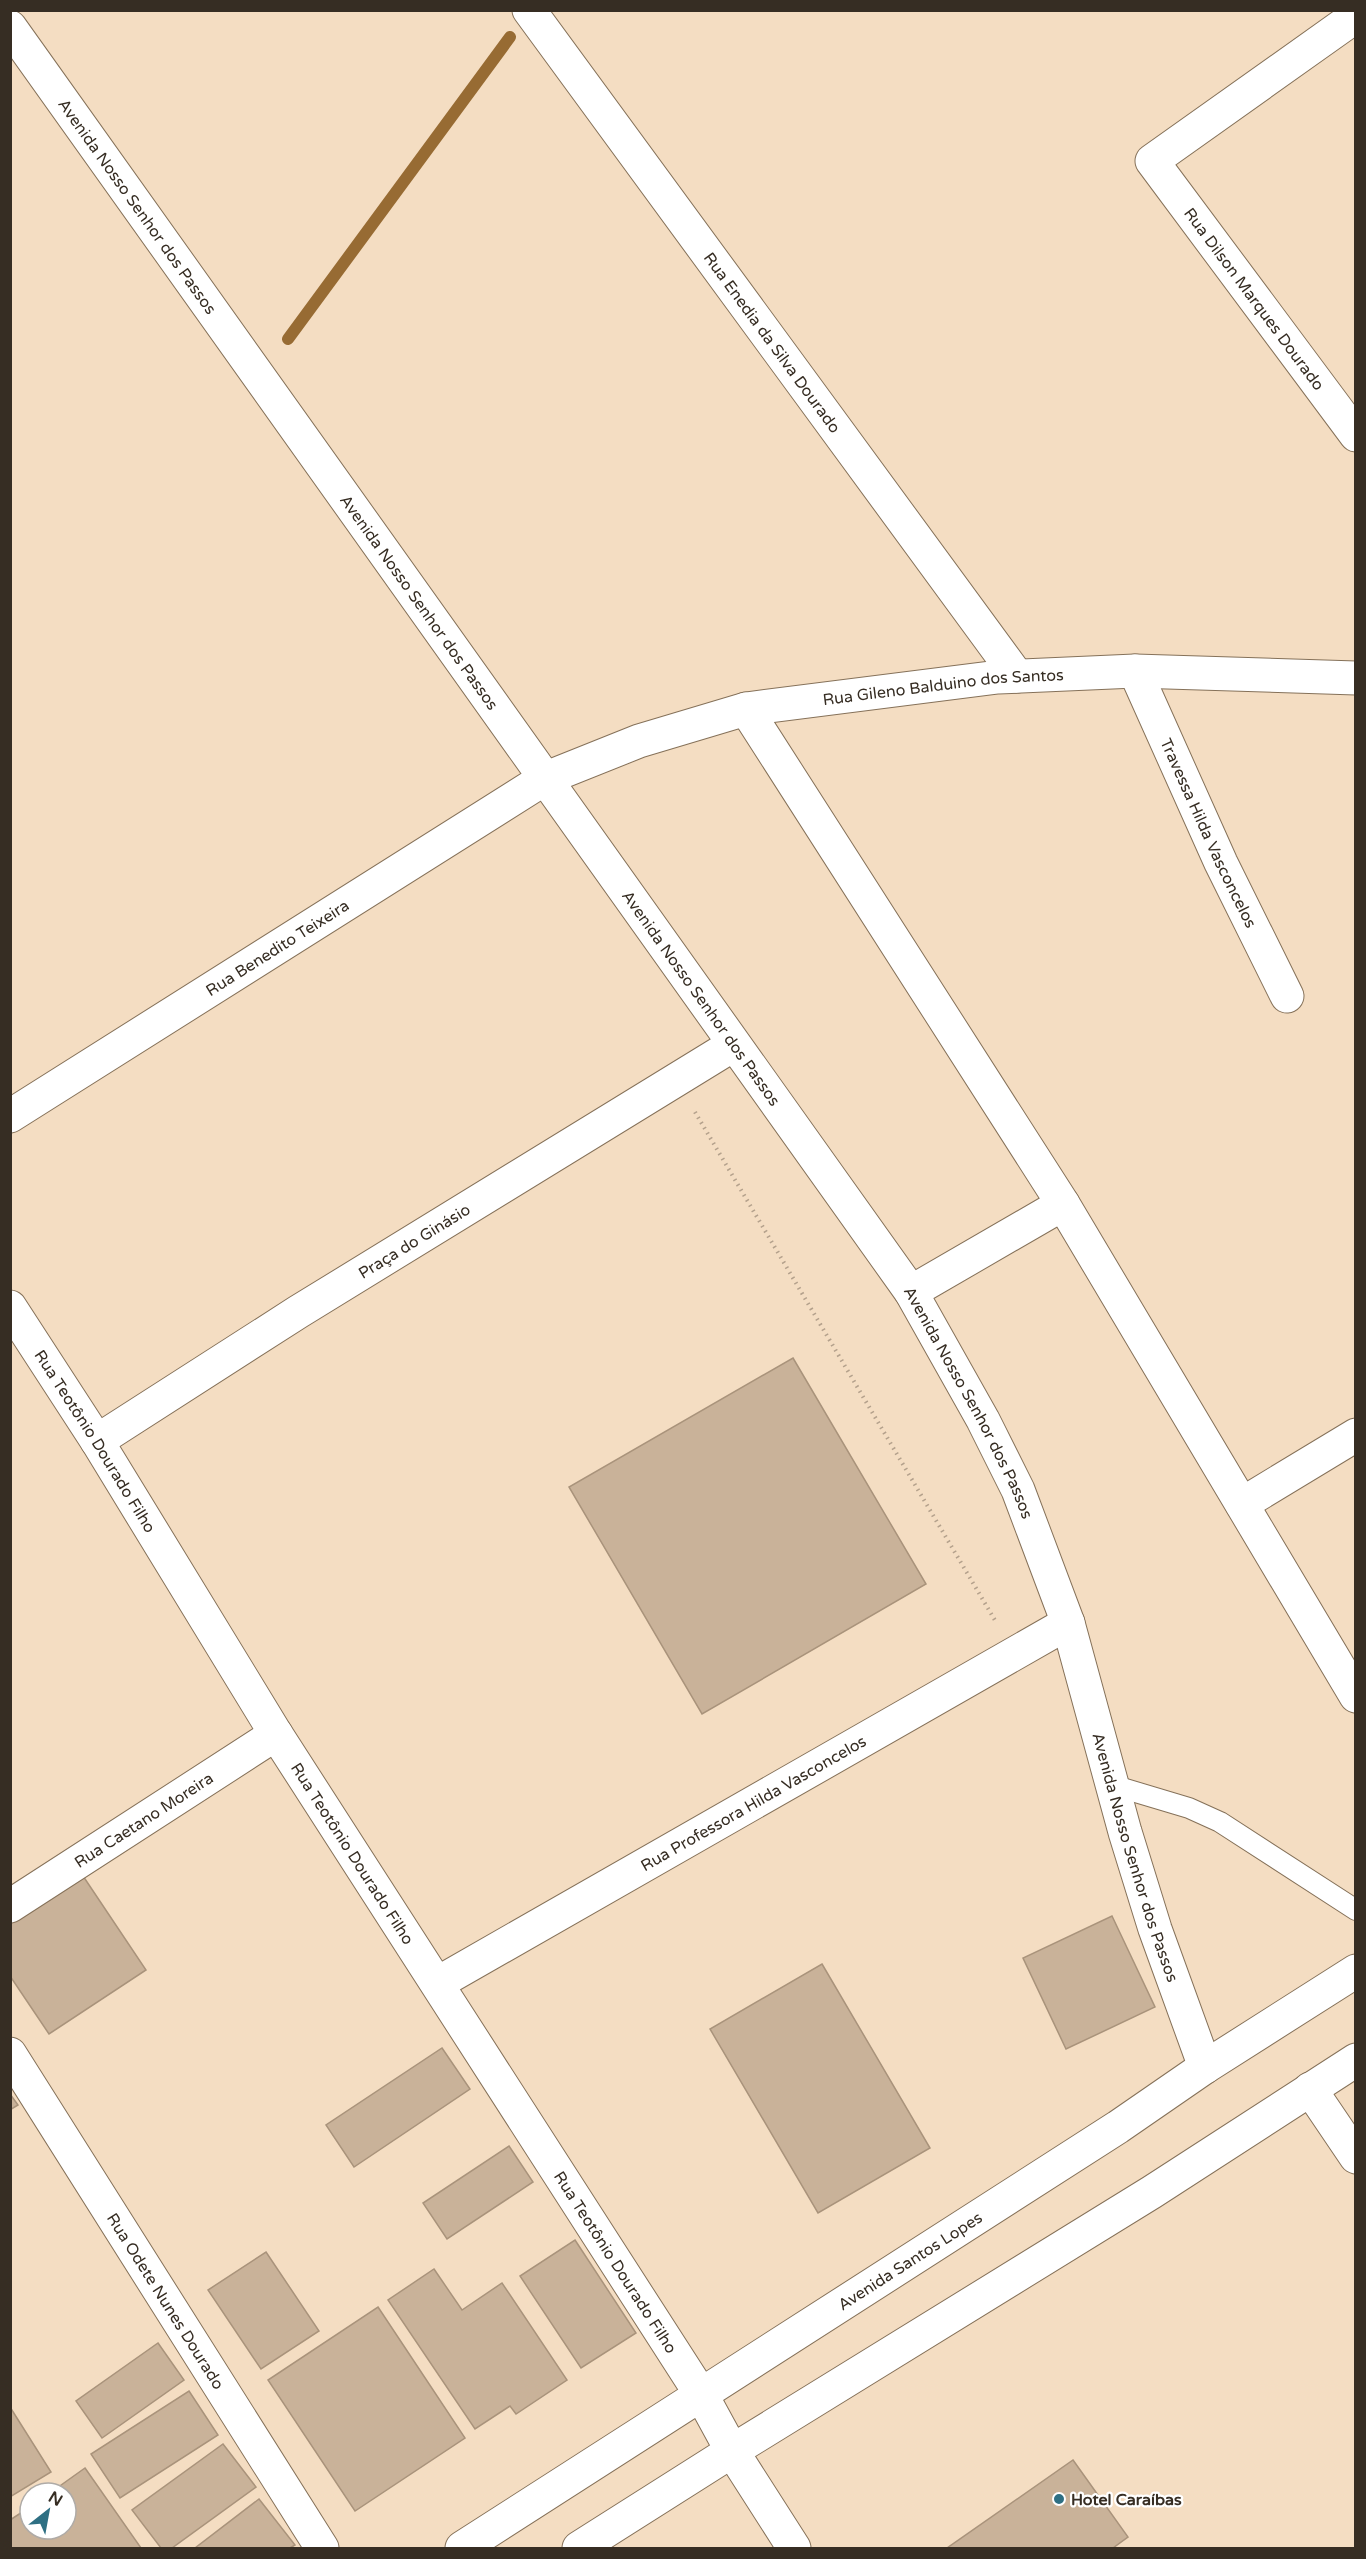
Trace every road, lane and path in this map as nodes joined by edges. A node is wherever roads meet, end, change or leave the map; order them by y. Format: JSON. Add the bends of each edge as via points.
{"nodes":[{"id":1,"x":529,"y":10,"type":"edge"},
{"id":2,"x":1356,"y":16,"type":"edge"},
{"id":3,"x":10,"y":27,"type":"edge"},
{"id":4,"x":1356,"y":435,"type":"edge"},
{"id":5,"x":1135,"y":671,"type":"junction"},
{"id":6,"x":1017,"y":676,"type":"junction"},
{"id":7,"x":1356,"y":678,"type":"edge"},
{"id":8,"x":746,"y":709,"type":"junction"},
{"id":9,"x":544,"y":779,"type":"junction"},
{"id":10,"x":1287,"y":996,"type":"dead end"},
{"id":11,"x":734,"y":1045,"type":"junction"},
{"id":12,"x":676,"y":1081,"type":"junction"},
{"id":13,"x":10,"y":1116,"type":"edge"},
{"id":14,"x":1063,"y":1204,"type":"junction"},
{"id":15,"x":911,"y":1292,"type":"junction"},
{"id":16,"x":10,"y":1307,"type":"edge"},
{"id":17,"x":1356,"y":1435,"type":"edge"},
{"id":18,"x":97,"y":1441,"type":"junction"},
{"id":19,"x":1242,"y":1504,"type":"junction"},
{"id":20,"x":1068,"y":1623,"type":"junction"},
{"id":21,"x":1016,"y":1654,"type":"junction"},
{"id":22,"x":1356,"y":1696,"type":"edge"},
{"id":23,"x":276,"y":1734,"type":"junction"},
{"id":24,"x":1112,"y":1785,"type":"junction"},
{"id":25,"x":10,"y":1906,"type":"edge"},
{"id":26,"x":1356,"y":1910,"type":"edge"},
{"id":27,"x":1356,"y":1971,"type":"edge"},
{"id":28,"x":438,"y":1983,"type":"junction"},
{"id":29,"x":10,"y":2054,"type":"edge"},
{"id":30,"x":1356,"y":2060,"type":"edge"},
{"id":31,"x":1204,"y":2067,"type":"junction"},
{"id":32,"x":1310,"y":2089,"type":"junction"},
{"id":33,"x":1356,"y":2157,"type":"edge"},
{"id":34,"x":702,"y":2396,"type":"junction"},
{"id":35,"x":732,"y":2451,"type":"junction"},
{"id":36,"x":322,"y":2548,"type":"edge"},
{"id":37,"x":462,"y":2548,"type":"edge"},
{"id":38,"x":579,"y":2548,"type":"edge"},
{"id":39,"x":794,"y":2548,"type":"edge"}],
"edges":[{"from":1,"to":6,"type":"street","name":"Rua Enedia da Silva Dourado"},
{"from":2,"to":4,"type":"street","name":"Rua Dilson Marques Dourado","via":[[1152,161]]},
{"from":3,"to":9,"type":"street","name":"Avenida Nosso Senhor dos Passos"},
{"from":5,"to":6,"type":"street","name":"Rua Gileno Balduino dos Santos"},
{"from":5,"to":7,"type":"street","name":"Rua Gileno Balduino dos Santos"},
{"from":5,"to":10,"type":"street","name":"Travessa Hilda Vasconcelos","via":[[1221,863]]},
{"from":6,"to":8,"type":"street","name":"Rua Gileno Balduino dos Santos"},
{"from":8,"to":9,"type":"street","name":"Rua Gileno Balduino dos Santos","via":[[639,741]]},
{"from":8,"to":14,"type":"street"},
{"from":9,"to":11,"type":"street","name":"Avenida Nosso Senhor dos Passos"},
{"from":9,"to":13,"type":"street","name":"Rua Benedito Teixeira"},
{"from":11,"to":12,"type":"street","name":"Praça do Ginásio"},
{"from":11,"to":15,"type":"street","name":"Avenida Nosso Senhor dos Passos"},
{"from":12,"to":18,"type":"street","name":"Praça do Ginásio","via":[[298,1312]]},
{"from":12,"to":21,"type":"path"},
{"from":14,"to":15,"type":"street"},
{"from":14,"to":19,"type":"street"},
{"from":15,"to":20,"type":"street","name":"Avenida Nosso Senhor dos Passos","via":[[1018,1490]]},
{"from":16,"to":18,"type":"street","name":"Rua Teotônio Dourado Filho"},
{"from":17,"to":19,"type":"street"},
{"from":18,"to":23,"type":"street","name":"Rua Teotônio Dourado Filho"},
{"from":19,"to":22,"type":"street"},
{"from":20,"to":21,"type":"street","name":"Rua Professora Hilda Vasconcelos"},
{"from":20,"to":24,"type":"street","name":"Avenida Nosso Senhor dos Passos"},
{"from":21,"to":28,"type":"street","name":"Rua Professora Hilda Vasconcelos"},
{"from":23,"to":25,"type":"street","name":"Rua Caetano Moreira"},
{"from":23,"to":28,"type":"street","name":"Rua Teotônio Dourado Filho"},
{"from":24,"to":26,"type":"lane","via":[[1189,1808],[1220,1822]]},
{"from":24,"to":31,"type":"street","name":"Avenida Nosso Senhor dos Passos","via":[[1155,1929]]},
{"from":27,"to":31,"type":"street","name":"Avenida Santos Lopes"},
{"from":28,"to":34,"type":"street","name":"Rua Teotônio Dourado Filho"},
{"from":29,"to":36,"type":"street","name":"Rua Odete Nunes Dourado"},
{"from":30,"to":32,"type":"street"},
{"from":31,"to":34,"type":"street","name":"Avenida Santos Lopes","via":[[1118,2127]]},
{"from":32,"to":33,"type":"street"},
{"from":32,"to":35,"type":"street","via":[[1152,2192]]},
{"from":34,"to":35,"type":"street","name":"Rua Teotônio Dourado Filho"},
{"from":34,"to":37,"type":"street","name":"Avenida Santos Lopes"},
{"from":35,"to":38,"type":"street"},
{"from":35,"to":39,"type":"street","name":"Rua Teotônio Dourado Filho"}]}
